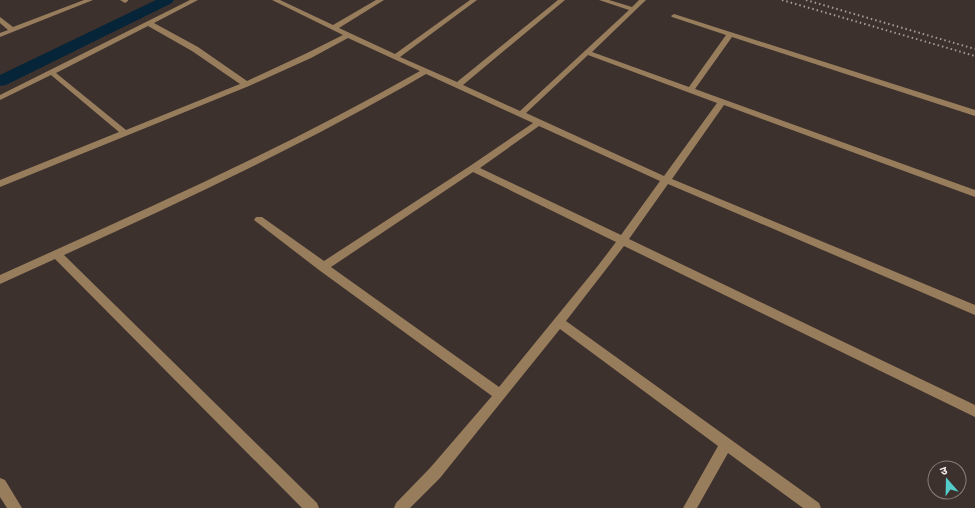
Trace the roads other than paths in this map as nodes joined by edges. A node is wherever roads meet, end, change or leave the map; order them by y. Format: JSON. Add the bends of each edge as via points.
{"nodes":[{"id":1,"x":90,"y":0,"type":"edge"},
{"id":2,"x":195,"y":0,"type":"edge"},
{"id":3,"x":380,"y":0,"type":"edge"},
{"id":4,"x":474,"y":0,"type":"edge"},
{"id":5,"x":562,"y":0,"type":"edge"},
{"id":6,"x":602,"y":0,"type":"edge"},
{"id":7,"x":643,"y":0,"type":"edge"},
{"id":8,"x":280,"y":1,"type":"edge"},
{"id":9,"x":633,"y":9,"type":"junction"},
{"id":10,"x":674,"y":16,"type":"dead end"},
{"id":11,"x":0,"y":19,"type":"edge"},
{"id":12,"x":148,"y":24,"type":"junction"},
{"id":13,"x":334,"y":28,"type":"junction"},
{"id":14,"x":12,"y":30,"type":"junction"},
{"id":15,"x":730,"y":34,"type":"junction"},
{"id":16,"x":0,"y":35,"type":"edge"},
{"id":17,"x":348,"y":35,"type":"junction"},
{"id":18,"x":586,"y":52,"type":"junction"},
{"id":19,"x":395,"y":57,"type":"junction"},
{"id":20,"x":426,"y":71,"type":"junction"},
{"id":21,"x":51,"y":72,"type":"junction"},
{"id":22,"x":246,"y":84,"type":"junction"},
{"id":23,"x":458,"y":85,"type":"junction"},
{"id":24,"x":691,"y":90,"type":"junction"},
{"id":25,"x":0,"y":98,"type":"edge"},
{"id":26,"x":722,"y":102,"type":"junction"},
{"id":27,"x":975,"y":113,"type":"edge"},
{"id":28,"x":521,"y":114,"type":"junction"},
{"id":29,"x":539,"y":122,"type":"junction"},
{"id":30,"x":125,"y":133,"type":"junction"},
{"id":31,"x":473,"y":168,"type":"junction"},
{"id":32,"x":666,"y":180,"type":"junction"},
{"id":33,"x":0,"y":184,"type":"edge"},
{"id":34,"x":975,"y":194,"type":"edge"},
{"id":35,"x":259,"y":220,"type":"dead end"},
{"id":36,"x":622,"y":240,"type":"junction"},
{"id":37,"x":56,"y":254,"type":"junction"},
{"id":38,"x":323,"y":267,"type":"junction"},
{"id":39,"x":0,"y":280,"type":"edge"},
{"id":40,"x":975,"y":310,"type":"edge"},
{"id":41,"x":559,"y":322,"type":"junction"},
{"id":42,"x":500,"y":395,"type":"junction"},
{"id":43,"x":975,"y":411,"type":"edge"},
{"id":44,"x":726,"y":444,"type":"junction"},
{"id":45,"x":0,"y":485,"type":"edge"},
{"id":46,"x":15,"y":508,"type":"edge"},
{"id":47,"x":312,"y":508,"type":"edge"},
{"id":48,"x":401,"y":508,"type":"edge"},
{"id":49,"x":690,"y":508,"type":"edge"},
{"id":50,"x":814,"y":508,"type":"edge"}],
"edges":[{"from":1,"to":14,"type":"street"},
{"from":2,"to":12,"type":"street"},
{"from":3,"to":13,"type":"street"},
{"from":4,"to":19,"type":"street"},
{"from":5,"to":23,"type":"street"},
{"from":6,"to":9,"type":"street"},
{"from":7,"to":9,"type":"street"},
{"from":8,"to":13,"type":"street"},
{"from":9,"to":18,"type":"street"},
{"from":10,"to":15,"type":"street"},
{"from":11,"to":14,"type":"street"},
{"from":12,"to":21,"type":"street"},
{"from":12,"to":22,"type":"street","via":[[195,49]]},
{"from":13,"to":17,"type":"street"},
{"from":14,"to":16,"type":"street"},
{"from":15,"to":24,"type":"street"},
{"from":15,"to":27,"type":"street"},
{"from":17,"to":19,"type":"street"},
{"from":17,"to":22,"type":"street"},
{"from":18,"to":24,"type":"street"},
{"from":18,"to":28,"type":"street"},
{"from":19,"to":20,"type":"street"},
{"from":20,"to":23,"type":"street"},
{"from":20,"to":37,"type":"street","via":[[373,103],[292,145]]},
{"from":21,"to":25,"type":"street"},
{"from":21,"to":30,"type":"street"},
{"from":22,"to":30,"type":"street"},
{"from":23,"to":28,"type":"street"},
{"from":24,"to":26,"type":"street"},
{"from":26,"to":32,"type":"street"},
{"from":26,"to":34,"type":"street"},
{"from":28,"to":29,"type":"street"},
{"from":29,"to":31,"type":"street"},
{"from":29,"to":32,"type":"street"},
{"from":30,"to":33,"type":"street"},
{"from":31,"to":36,"type":"street"},
{"from":31,"to":38,"type":"street"},
{"from":32,"to":36,"type":"street"},
{"from":32,"to":40,"type":"street"},
{"from":35,"to":38,"type":"street"},
{"from":36,"to":41,"type":"street"},
{"from":36,"to":43,"type":"street"},
{"from":37,"to":39,"type":"street"},
{"from":37,"to":47,"type":"street"},
{"from":38,"to":42,"type":"street"},
{"from":41,"to":42,"type":"street"},
{"from":41,"to":44,"type":"street"},
{"from":42,"to":48,"type":"street","via":[[435,473]]},
{"from":44,"to":49,"type":"street"},
{"from":44,"to":50,"type":"street"},
{"from":45,"to":46,"type":"street"}]}
